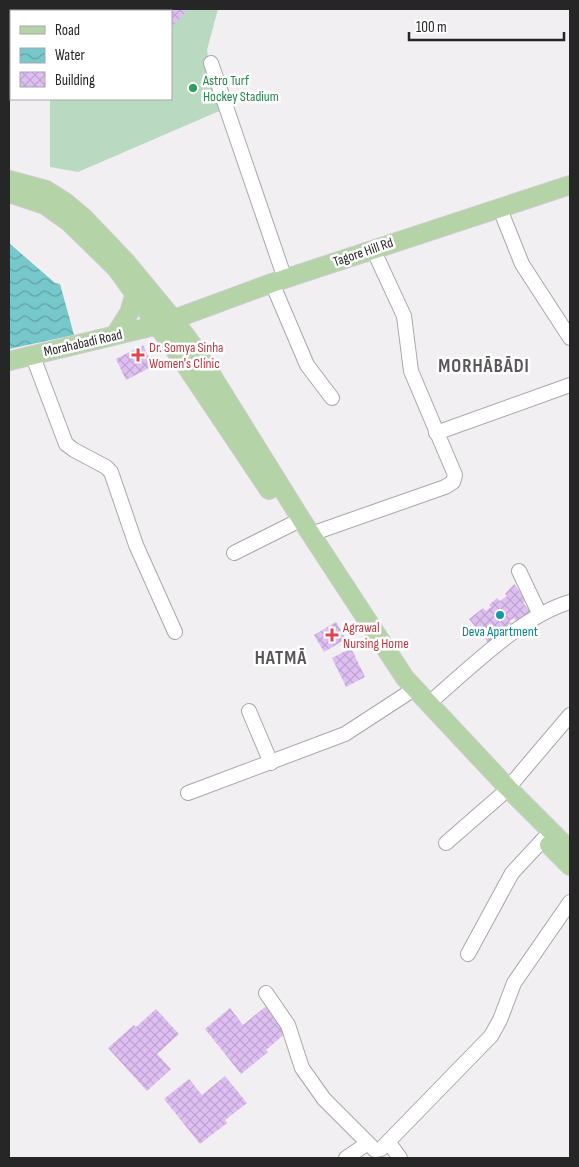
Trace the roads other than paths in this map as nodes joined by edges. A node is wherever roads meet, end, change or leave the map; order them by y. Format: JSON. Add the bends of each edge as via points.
{"nodes":[{"id":1,"x":211,"y":63,"type":"dead end"},
{"id":2,"x":9,"y":180,"type":"edge"},
{"id":3,"x":570,"y":185,"type":"edge"},
{"id":4,"x":9,"y":193,"type":"edge"},
{"id":5,"x":500,"y":208,"type":"junction"},
{"id":6,"x":373,"y":248,"type":"junction"},
{"id":7,"x":278,"y":281,"type":"junction"},
{"id":8,"x":135,"y":293,"type":"junction"},
{"id":9,"x":166,"y":322,"type":"junction"},
{"id":10,"x":115,"y":335,"type":"junction"},
{"id":11,"x":570,"y":338,"type":"edge"},
{"id":12,"x":32,"y":354,"type":"junction"},
{"id":13,"x":9,"y":361,"type":"edge"},
{"id":14,"x":570,"y":386,"type":"edge"},
{"id":15,"x":332,"y":398,"type":"dead end"},
{"id":16,"x":436,"y":433,"type":"junction"},
{"id":17,"x":292,"y":524,"type":"junction"},
{"id":18,"x":311,"y":534,"type":"junction"},
{"id":19,"x":234,"y":553,"type":"dead end"},
{"id":20,"x":519,"y":571,"type":"dead end"},
{"id":21,"x":570,"y":602,"type":"edge"},
{"id":22,"x":540,"y":615,"type":"junction"},
{"id":23,"x":176,"y":632,"type":"dead end"},
{"id":24,"x":408,"y":693,"type":"junction"},
{"id":25,"x":428,"y":704,"type":"junction"},
{"id":26,"x":249,"y":711,"type":"dead end"},
{"id":27,"x":570,"y":715,"type":"edge"},
{"id":28,"x":271,"y":762,"type":"junction"},
{"id":29,"x":504,"y":792,"type":"junction"},
{"id":30,"x":188,"y":793,"type":"dead end"},
{"id":31,"x":548,"y":835,"type":"junction"},
{"id":32,"x":446,"y":843,"type":"dead end"},
{"id":33,"x":570,"y":850,"type":"edge"},
{"id":34,"x":570,"y":866,"type":"edge"},
{"id":35,"x":570,"y":902,"type":"edge"},
{"id":36,"x":468,"y":954,"type":"dead end"},
{"id":37,"x":266,"y":993,"type":"dead end"},
{"id":38,"x":368,"y":1143,"type":"junction"},
{"id":39,"x":390,"y":1143,"type":"junction"},
{"id":40,"x":346,"y":1158,"type":"edge"},
{"id":41,"x":400,"y":1158,"type":"edge"}],
"edges":[{"from":1,"to":7,"type":"street"},
{"from":2,"to":9,"type":"main road","via":[[46,190],[84,218],[127,263]]},
{"from":3,"to":5,"type":"main road","name":"Tagore Hill Rd"},
{"from":4,"to":8,"type":"main road","via":[[45,205],[69,222],[116,268]]},
{"from":5,"to":6,"type":"main road","name":"Tagore Hill Rd"},
{"from":5,"to":11,"type":"street","via":[[522,264]]},
{"from":6,"to":7,"type":"main road","name":"Tagore Hill Rd"},
{"from":6,"to":16,"type":"street","via":[[404,316],[411,371]]},
{"from":7,"to":9,"type":"main road","name":"Tagore Hill Rd"},
{"from":7,"to":15,"type":"street","via":[[307,364]]},
{"from":8,"to":9,"type":"main road"},
{"from":8,"to":10,"type":"main road","via":[[129,313]]},
{"from":9,"to":10,"type":"main road","name":"Morahabadi Road"},
{"from":9,"to":17,"type":"main road"},
{"from":9,"to":18,"type":"main road"},
{"from":10,"to":12,"type":"main road","name":"Morahabadi Road"},
{"from":12,"to":13,"type":"main road","name":"Morahabadi Road"},
{"from":12,"to":23,"type":"street","via":[[66,444],[106,467],[115,480],[136,545]]},
{"from":14,"to":16,"type":"street"},
{"from":16,"to":18,"type":"street","via":[[452,466],[453,482]]},
{"from":17,"to":19,"type":"street"},
{"from":17,"to":24,"type":"main road"},
{"from":18,"to":25,"type":"main road","via":[[405,678]]},
{"from":20,"to":22,"type":"street"},
{"from":21,"to":22,"type":"street"},
{"from":22,"to":25,"type":"street"},
{"from":24,"to":28,"type":"street","via":[[345,734]]},
{"from":24,"to":29,"type":"main road"},
{"from":25,"to":29,"type":"main road"},
{"from":26,"to":28,"type":"street"},
{"from":27,"to":29,"type":"street"},
{"from":28,"to":30,"type":"street"},
{"from":29,"to":31,"type":"main road"},
{"from":29,"to":32,"type":"street"},
{"from":31,"to":33,"type":"main road"},
{"from":31,"to":34,"type":"main road"},
{"from":31,"to":36,"type":"street","via":[[512,873]]},
{"from":35,"to":39,"type":"street","via":[[514,983],[491,1036]]},
{"from":37,"to":38,"type":"street","via":[[288,1025],[302,1068],[324,1099]]},
{"from":38,"to":39,"type":"street","via":[[375,1150]]},
{"from":38,"to":40,"type":"street"},
{"from":39,"to":41,"type":"street"}]}
